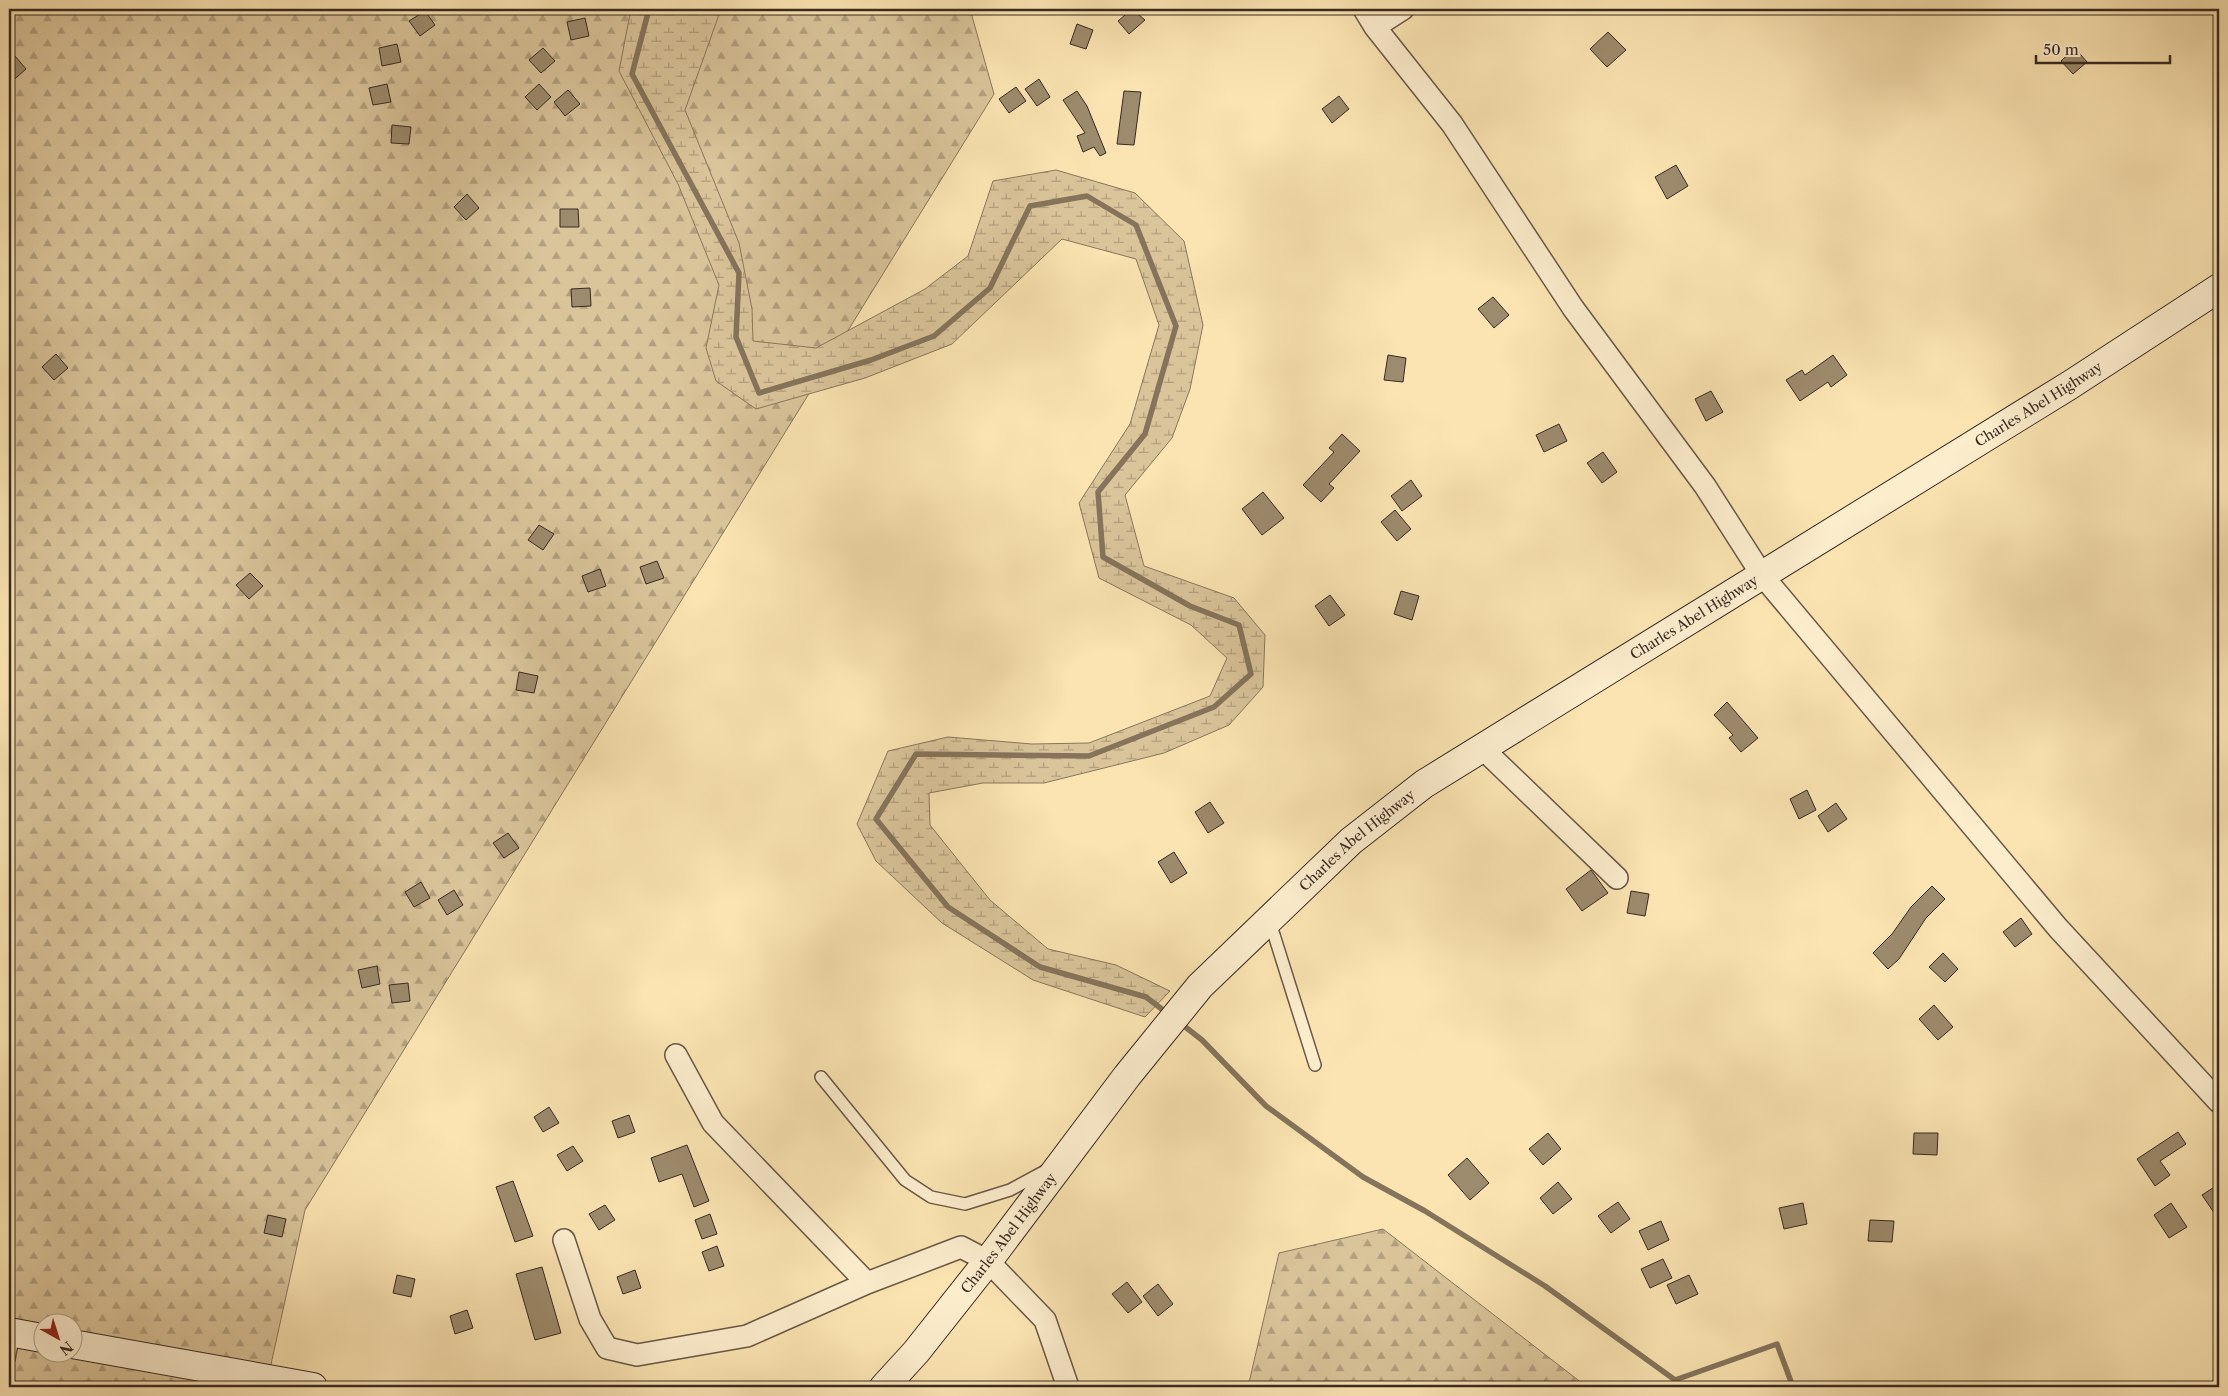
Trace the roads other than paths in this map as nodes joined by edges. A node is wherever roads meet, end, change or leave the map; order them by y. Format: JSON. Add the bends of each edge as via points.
{"nodes":[{"id":1,"x":1364,"y":9,"type":"edge"},
{"id":2,"x":1403,"y":9,"type":"edge"},
{"id":3,"x":1375,"y":27,"type":"junction"},
{"id":4,"x":2219,"y":288,"type":"edge"},
{"id":5,"x":1762,"y":575,"type":"junction"},
{"id":6,"x":1482,"y":748,"type":"junction"},
{"id":7,"x":1616,"y":878,"type":"dead end"},
{"id":8,"x":1268,"y":918,"type":"junction"},
{"id":9,"x":676,"y":1056,"type":"dead end"},
{"id":10,"x":1315,"y":1065,"type":"dead end"},
{"id":11,"x":821,"y":1077,"type":"dead end"},
{"id":12,"x":2219,"y":1102,"type":"edge"},
{"id":13,"x":1060,"y":1164,"type":"junction"},
{"id":14,"x":564,"y":1240,"type":"dead end"},
{"id":15,"x":988,"y":1261,"type":"junction"},
{"id":16,"x":867,"y":1283,"type":"junction"},
{"id":17,"x":10,"y":1331,"type":"edge"},
{"id":18,"x":32,"y":1336,"type":"edge"},
{"id":19,"x":82,"y":1346,"type":"edge"},
{"id":20,"x":9,"y":1359,"type":"edge"},
{"id":21,"x":313,"y":1387,"type":"edge"},
{"id":22,"x":884,"y":1387,"type":"edge"},
{"id":23,"x":1068,"y":1387,"type":"edge"}],
"edges":[{"from":1,"to":3,"type":"street"},
{"from":2,"to":3,"type":"street"},
{"from":3,"to":5,"type":"street","via":[[1452,124],[1573,308],[1705,486]]},
{"from":4,"to":5,"type":"main road","name":"Charles Abel Highway","via":[[2070,385]]},
{"from":5,"to":6,"type":"main road","name":"Charles Abel Highway"},
{"from":5,"to":12,"type":"street","via":[[2058,928]]},
{"from":6,"to":7,"type":"street"},
{"from":6,"to":8,"type":"main road","name":"Charles Abel Highway","via":[[1424,784],[1350,841]]},
{"from":8,"to":10,"type":"lane"},
{"from":8,"to":13,"type":"main road","name":"Charles Abel Highway","via":[[1200,986]]},
{"from":9,"to":16,"type":"street","via":[[713,1123]]},
{"from":11,"to":13,"type":"lane","via":[[905,1180],[931,1198],[965,1204],[1010,1190]]},
{"from":13,"to":15,"type":"main road","name":"Charles Abel Highway"},
{"from":14,"to":16,"type":"street","via":[[590,1319],[607,1348],[637,1355],[747,1336]]},
{"from":15,"to":16,"type":"street","via":[[961,1247]]},
{"from":15,"to":22,"type":"main road","name":"Charles Abel Highway"},
{"from":15,"to":23,"type":"street","via":[[1045,1320]]},
{"from":17,"to":18,"type":"main road"},
{"from":17,"to":20,"type":"lane"},
{"from":19,"to":21,"type":"main road"}]}
